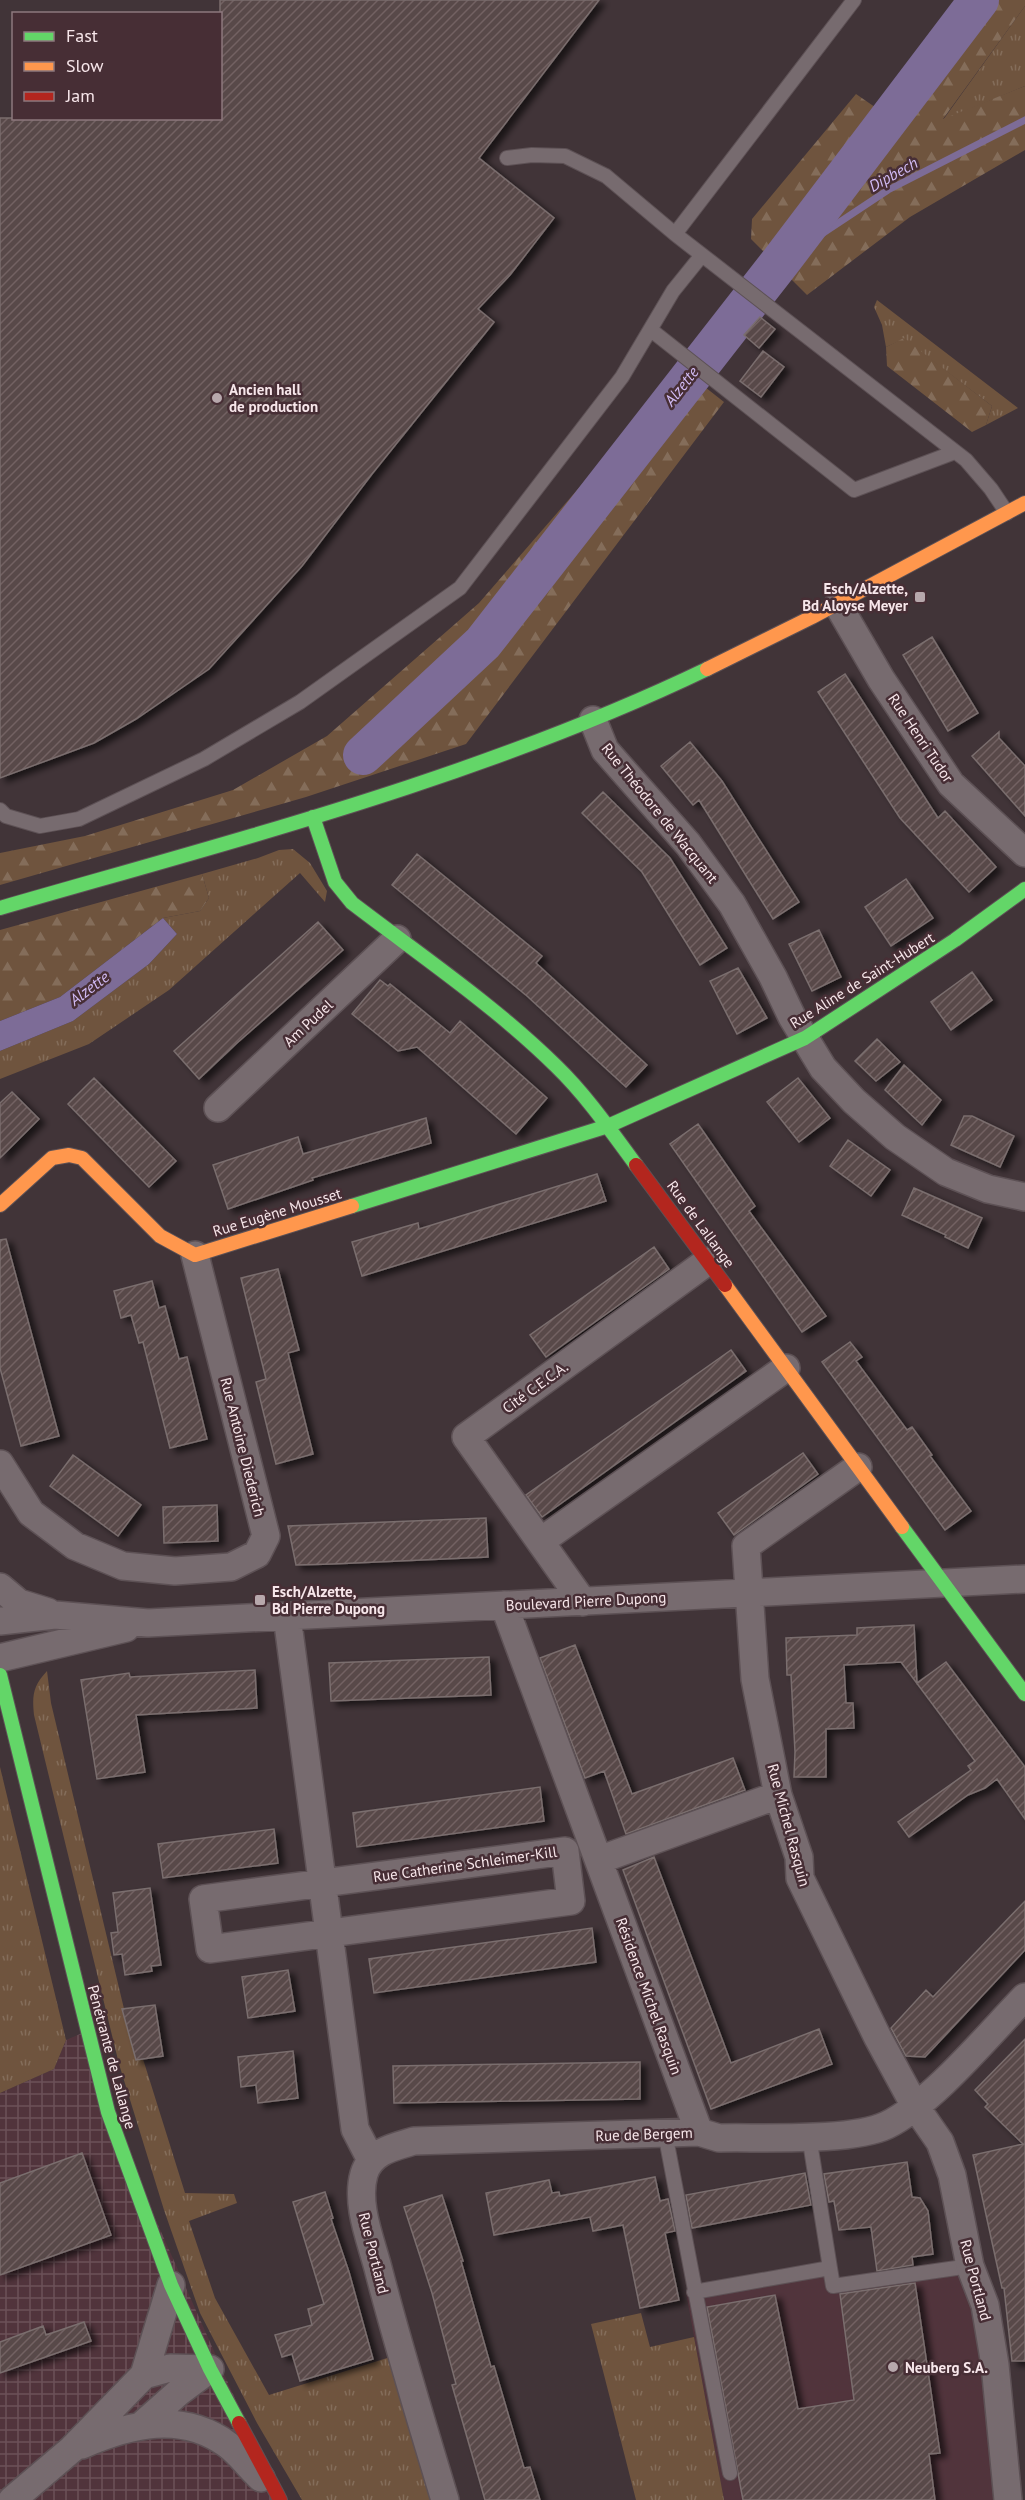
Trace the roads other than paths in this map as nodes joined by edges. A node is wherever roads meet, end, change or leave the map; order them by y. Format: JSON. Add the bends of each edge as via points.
{"nodes":[{"id":1,"x":854,"y":0,"type":"edge"},
{"id":2,"x":507,"y":158,"type":"dead end"},
{"id":3,"x":675,"y":234,"type":"junction"},
{"id":4,"x":702,"y":255,"type":"junction"},
{"id":5,"x":651,"y":330,"type":"junction"},
{"id":6,"x":955,"y":452,"type":"junction"},
{"id":7,"x":1025,"y":503,"type":"edge"},
{"id":8,"x":1007,"y":513,"type":"junction"},
{"id":9,"x":838,"y":605,"type":"junction"},
{"id":10,"x":593,"y":720,"type":"junction"},
{"id":11,"x":0,"y":810,"type":"edge"},
{"id":12,"x":313,"y":817,"type":"junction"},
{"id":13,"x":1025,"y":854,"type":"edge"},
{"id":14,"x":1025,"y":889,"type":"edge"},
{"id":15,"x":0,"y":908,"type":"edge"},
{"id":16,"x":397,"y":939,"type":"junction"},
{"id":17,"x":805,"y":1038,"type":"junction"},
{"id":18,"x":218,"y":1108,"type":"dead end"},
{"id":19,"x":608,"y":1126,"type":"junction"},
{"id":20,"x":1025,"y":1197,"type":"edge"},
{"id":21,"x":0,"y":1205,"type":"edge"},
{"id":22,"x":195,"y":1256,"type":"junction"},
{"id":23,"x":708,"y":1262,"type":"junction"},
{"id":24,"x":786,"y":1368,"type":"junction"},
{"id":25,"x":0,"y":1464,"type":"edge"},
{"id":26,"x":858,"y":1467,"type":"junction"},
{"id":27,"x":541,"y":1541,"type":"junction"},
{"id":28,"x":1025,"y":1579,"type":"edge"},
{"id":29,"x":944,"y":1583,"type":"junction"},
{"id":30,"x":0,"y":1587,"type":"edge"},
{"id":31,"x":749,"y":1593,"type":"junction"},
{"id":32,"x":583,"y":1602,"type":"junction"},
{"id":33,"x":504,"y":1605,"type":"junction"},
{"id":34,"x":55,"y":1615,"type":"junction"},
{"id":35,"x":287,"y":1616,"type":"junction"},
{"id":36,"x":0,"y":1621,"type":"edge"},
{"id":37,"x":148,"y":1623,"type":"junction"},
{"id":38,"x":0,"y":1658,"type":"edge"},
{"id":39,"x":0,"y":1675,"type":"edge"},
{"id":40,"x":1025,"y":1694,"type":"edge"},
{"id":41,"x":778,"y":1795,"type":"junction"},
{"id":42,"x":599,"y":1860,"type":"junction"},
{"id":43,"x":322,"y":1883,"type":"junction"},
{"id":44,"x":328,"y":1933,"type":"junction"},
{"id":45,"x":1025,"y":1997,"type":"edge"},
{"id":46,"x":915,"y":2106,"type":"junction"},
{"id":47,"x":699,"y":2132,"type":"junction"},
{"id":48,"x":665,"y":2133,"type":"junction"},
{"id":49,"x":809,"y":2136,"type":"junction"},
{"id":50,"x":371,"y":2160,"type":"junction"},
{"id":51,"x":970,"y":2266,"type":"junction"},
{"id":52,"x":830,"y":2268,"type":"junction"},
{"id":53,"x":171,"y":2285,"type":"junction"},
{"id":54,"x":694,"y":2292,"type":"junction"},
{"id":55,"x":210,"y":2369,"type":"junction"},
{"id":56,"x":144,"y":2375,"type":"junction"},
{"id":57,"x":143,"y":2424,"type":"junction"},
{"id":58,"x":72,"y":2450,"type":"junction"},
{"id":59,"x":730,"y":2473,"type":"dead end"},
{"id":60,"x":1013,"y":2495,"type":"edge"},
{"id":61,"x":278,"y":2497,"type":"edge"},
{"id":62,"x":12,"y":2500,"type":"edge"},
{"id":63,"x":445,"y":2500,"type":"edge"}],
"edges":[{"from":1,"to":3,"type":"lane"},
{"from":2,"to":3,"type":"lane","via":[[532,154],[566,156],[606,176]]},
{"from":3,"to":4,"type":"lane"},
{"from":4,"to":5,"type":"lane","via":[[673,291]]},
{"from":4,"to":6,"type":"lane"},
{"from":5,"to":6,"type":"lane","via":[[854,490]]},
{"from":5,"to":11,"type":"lane","via":[[622,377],[460,588],[300,702],[204,759],[79,819],[40,826],[6,816]]},
{"from":6,"to":8,"type":"lane","via":[[991,489]]},
{"from":7,"to":8,"type":"street"},
{"from":8,"to":9,"type":"street"},
{"from":9,"to":10,"type":"street","via":[[721,664]]},
{"from":9,"to":13,"type":"street","name":"Rue Henri Tudor","via":[[881,679],[951,784]]},
{"from":10,"to":12,"type":"street","via":[[463,770]]},
{"from":10,"to":17,"type":"street","name":"Rue Théodore de Wacquant","via":[[605,750],[688,844],[732,904]]},
{"from":12,"to":15,"type":"street"},
{"from":12,"to":16,"type":"street","name":"Rue de Lallange","via":[[335,882],[352,903]]},
{"from":14,"to":17,"type":"street","name":"Rue Aline de Saint-Hubert","via":[[956,940]]},
{"from":16,"to":18,"type":"street","name":"Am Pudel"},
{"from":16,"to":19,"type":"street","name":"Rue de Lallange","via":[[499,1016],[556,1066]]},
{"from":17,"to":19,"type":"street","name":"Rue Aline de Saint-Hubert"},
{"from":17,"to":20,"type":"street","name":"Rue Théodore de Wacquant","via":[[823,1068],[895,1137],[946,1172],[988,1189]]},
{"from":19,"to":22,"type":"street","name":"Rue Eugène Mousset"},
{"from":19,"to":23,"type":"street","name":"Rue de Lallange"},
{"from":21,"to":22,"type":"street","via":[[52,1158],[82,1158],[160,1236]]},
{"from":22,"to":25,"type":"street","name":"Rue Antoine Diederich","via":[[266,1536],[257,1554],[231,1567],[176,1571],[123,1566],[75,1546],[31,1513]]},
{"from":23,"to":24,"type":"street","name":"Rue de Lallange"},
{"from":23,"to":27,"type":"street","name":"Cité C.E.C.A.","via":[[466,1437]]},
{"from":24,"to":26,"type":"street","name":"Rue de Lallange"},
{"from":24,"to":27,"type":"street"},
{"from":26,"to":29,"type":"street","name":"Rue de Lallange"},
{"from":26,"to":31,"type":"street","name":"Rue Michel Rasquin","via":[[747,1546]]},
{"from":27,"to":32,"type":"street","name":"Cité C.E.C.A."},
{"from":28,"to":29,"type":"street","name":"Boulevard Pierre Dupong"},
{"from":29,"to":31,"type":"street","name":"Boulevard Pierre Dupong"},
{"from":29,"to":40,"type":"street","name":"Rue de Lallange"},
{"from":30,"to":34,"type":"street","name":"Boulevard Pierre Dupong","via":[[19,1603]]},
{"from":31,"to":32,"type":"street","name":"Boulevard Pierre Dupong"},
{"from":31,"to":41,"type":"street","name":"Rue Michel Rasquin","via":[[754,1679]]},
{"from":32,"to":33,"type":"street","name":"Boulevard Pierre Dupong"},
{"from":33,"to":35,"type":"street","name":"Boulevard Pierre Dupong"},
{"from":33,"to":42,"type":"street","name":"Résidence Michel Rasquin"},
{"from":34,"to":36,"type":"street","name":"Boulevard Pierre Dupong"},
{"from":34,"to":37,"type":"street","name":"Boulevard Pierre Dupong"},
{"from":35,"to":37,"type":"street","name":"Boulevard Pierre Dupong"},
{"from":35,"to":43,"type":"street"},
{"from":37,"to":38,"type":"street","name":"Boulevard Pierre Dupong"},
{"from":39,"to":53,"type":"street","name":"Pénétrante de Lallange","via":[[108,2112]]},
{"from":41,"to":42,"type":"street"},
{"from":41,"to":46,"type":"street","name":"Rue Michel Rasquin","via":[[800,1857],[800,1878]]},
{"from":42,"to":47,"type":"street","name":"Résidence Michel Rasquin"},
{"from":43,"to":44,"type":"street"},
{"from":43,"to":44,"type":"street","name":"Rue Catherine Schleimer-Kill","via":[[203,1899],[210,1949]]},
{"from":43,"to":44,"type":"street","name":"Rue Catherine Schleimer-Kill","via":[[565,1851],[571,1901]]},
{"from":44,"to":50,"type":"street","via":[[356,2129]]},
{"from":45,"to":46,"type":"street","name":"Rue de Bergem"},
{"from":46,"to":49,"type":"street","name":"Rue de Bergem","via":[[887,2125],[855,2133]]},
{"from":46,"to":51,"type":"street","name":"Rue Portland","via":[[940,2142],[952,2175]]},
{"from":47,"to":48,"type":"street","name":"Rue de Bergem"},
{"from":47,"to":49,"type":"street","name":"Rue de Bergem","via":[[719,2138]]},
{"from":48,"to":50,"type":"street","name":"Rue de Bergem","via":[[414,2141],[385,2149]]},
{"from":48,"to":54,"type":"lane"},
{"from":49,"to":52,"type":"lane"},
{"from":50,"to":63,"type":"street","name":"Rue Portland","via":[[364,2175],[362,2205],[400,2354]]},
{"from":51,"to":52,"type":"lane","via":[[833,2286]]},
{"from":51,"to":60,"type":"street","name":"Rue Portland","via":[[985,2306]]},
{"from":52,"to":54,"type":"lane"},
{"from":53,"to":55,"type":"street","name":"Pénétrante de Lallange"},
{"from":53,"to":56,"type":"street"},
{"from":54,"to":59,"type":"lane"},
{"from":55,"to":56,"type":"street","via":[[170,2368]]},
{"from":55,"to":57,"type":"street"},
{"from":55,"to":61,"type":"street","name":"Pénétrante de Lallange"},
{"from":56,"to":58,"type":"street"},
{"from":57,"to":58,"type":"street"},
{"from":57,"to":61,"type":"street","via":[[206,2432],[229,2446]]},
{"from":58,"to":62,"type":"street"}]}
